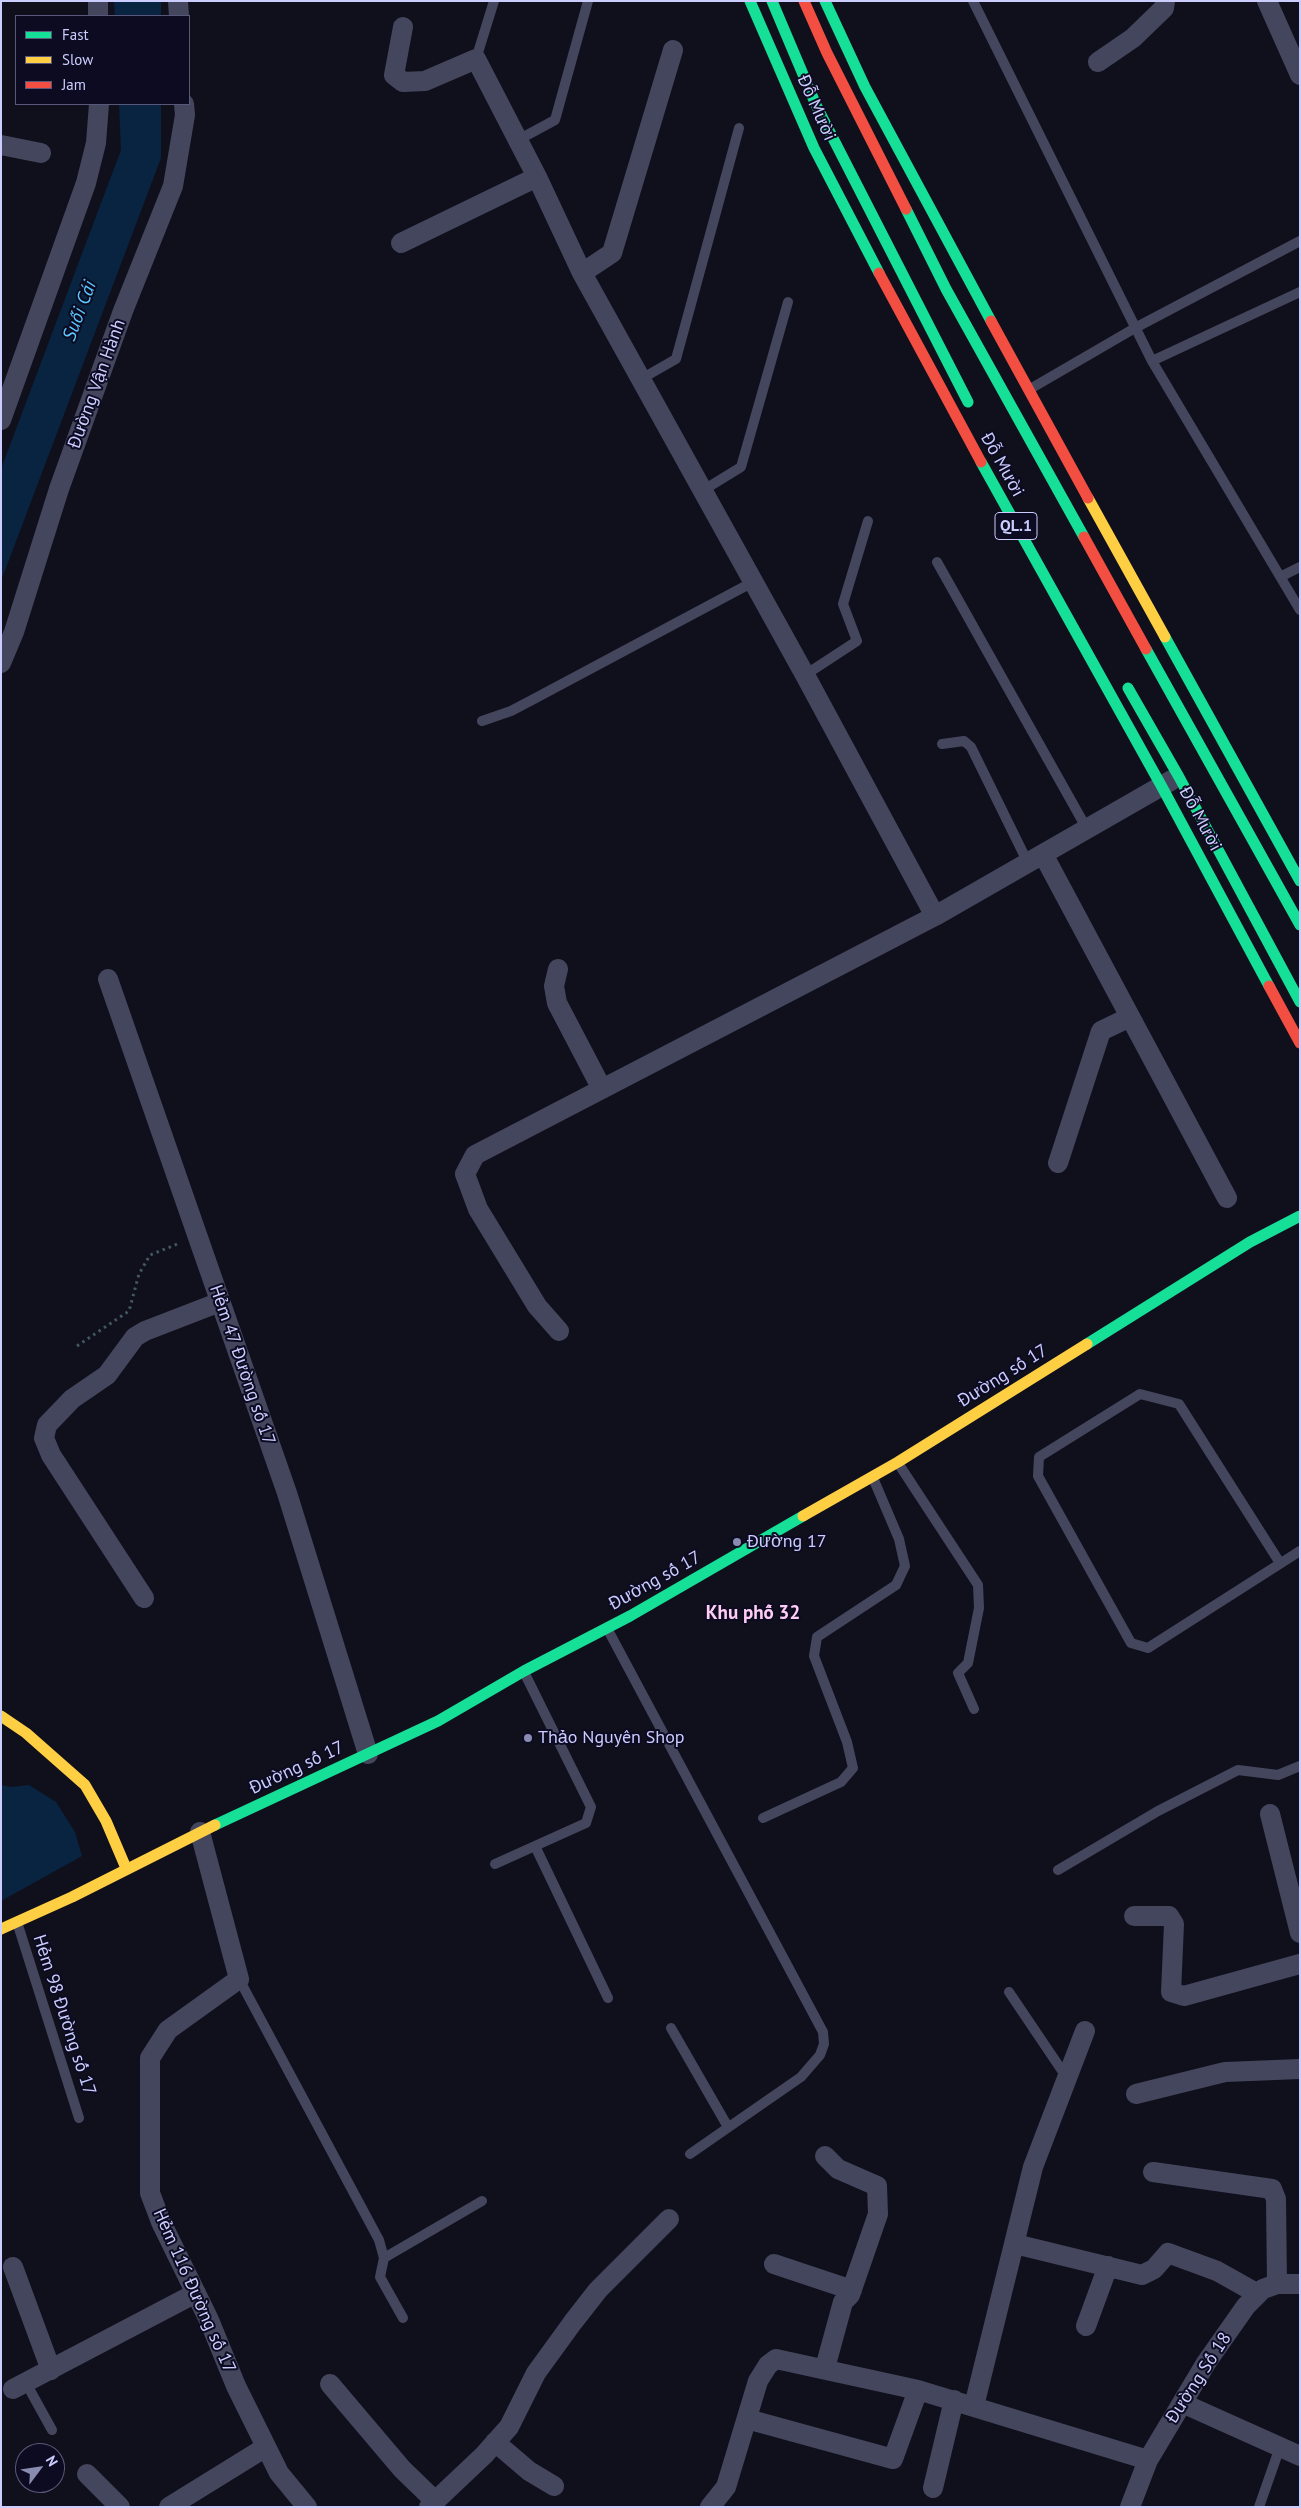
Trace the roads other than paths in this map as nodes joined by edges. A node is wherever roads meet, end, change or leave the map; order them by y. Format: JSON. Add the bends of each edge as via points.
{"nodes":[{"id":1,"x":98,"y":1,"type":"edge"},
{"id":2,"x":178,"y":1,"type":"edge"},
{"id":3,"x":494,"y":1,"type":"edge"},
{"id":4,"x":588,"y":1,"type":"edge"},
{"id":5,"x":750,"y":1,"type":"edge"},
{"id":6,"x":772,"y":1,"type":"edge"},
{"id":7,"x":804,"y":1,"type":"edge"},
{"id":8,"x":826,"y":1,"type":"edge"},
{"id":9,"x":974,"y":1,"type":"edge"},
{"id":10,"x":1165,"y":1,"type":"edge"},
{"id":11,"x":1267,"y":1,"type":"edge"},
{"id":12,"x":98,"y":15,"type":"edge"},
{"id":13,"x":179,"y":15,"type":"edge"},
{"id":14,"x":403,"y":27,"type":"dead end"},
{"id":15,"x":673,"y":50,"type":"dead end"},
{"id":16,"x":476,"y":59,"type":"junction"},
{"id":17,"x":1098,"y":62,"type":"dead end"},
{"id":18,"x":1300,"y":75,"type":"edge"},
{"id":19,"x":99,"y":105,"type":"edge"},
{"id":20,"x":184,"y":105,"type":"edge"},
{"id":21,"x":739,"y":128,"type":"dead end"},
{"id":22,"x":518,"y":140,"type":"junction"},
{"id":23,"x":1,"y":145,"type":"edge"},
{"id":24,"x":41,"y":153,"type":"dead end"},
{"id":25,"x":537,"y":177,"type":"junction"},
{"id":26,"x":1300,"y":241,"type":"edge"},
{"id":27,"x":401,"y":243,"type":"dead end"},
{"id":28,"x":582,"y":272,"type":"junction"},
{"id":29,"x":1300,"y":292,"type":"edge"},
{"id":30,"x":788,"y":302,"type":"dead end"},
{"id":31,"x":1135,"y":328,"type":"junction"},
{"id":32,"x":1152,"y":361,"type":"junction"},
{"id":33,"x":642,"y":380,"type":"junction"},
{"id":34,"x":1018,"y":396,"type":"junction"},
{"id":35,"x":972,"y":411,"type":"dead end"},
{"id":36,"x":1,"y":420,"type":"edge"},
{"id":37,"x":702,"y":491,"type":"junction"},
{"id":38,"x":868,"y":521,"type":"dead end"},
{"id":39,"x":937,"y":562,"type":"dead end"},
{"id":40,"x":1300,"y":567,"type":"edge"},
{"id":41,"x":1282,"y":576,"type":"junction"},
{"id":42,"x":753,"y":582,"type":"junction"},
{"id":43,"x":1300,"y":610,"type":"edge"},
{"id":44,"x":1,"y":663,"type":"edge"},
{"id":45,"x":805,"y":674,"type":"junction"},
{"id":46,"x":1121,"y":675,"type":"dead end"},
{"id":47,"x":482,"y":721,"type":"dead end"},
{"id":48,"x":942,"y":744,"type":"dead end"},
{"id":49,"x":1179,"y":776,"type":"junction"},
{"id":50,"x":1162,"y":786,"type":"junction"},
{"id":51,"x":1087,"y":829,"type":"junction"},
{"id":52,"x":1035,"y":859,"type":"junction"},
{"id":53,"x":1299,"y":878,"type":"edge"},
{"id":54,"x":935,"y":916,"type":"junction"},
{"id":55,"x":1300,"y":925,"type":"edge"},
{"id":56,"x":558,"y":969,"type":"dead end"},
{"id":57,"x":108,"y":979,"type":"dead end"},
{"id":58,"x":1300,"y":1002,"type":"edge"},
{"id":59,"x":1130,"y":1017,"type":"junction"},
{"id":60,"x":1300,"y":1043,"type":"edge"},
{"id":61,"x":602,"y":1089,"type":"junction"},
{"id":62,"x":1058,"y":1163,"type":"dead end"},
{"id":63,"x":1227,"y":1198,"type":"dead end"},
{"id":64,"x":1300,"y":1216,"type":"edge"},
{"id":65,"x":220,"y":1302,"type":"junction"},
{"id":66,"x":559,"y":1332,"type":"dead end"},
{"id":67,"x":898,"y":1462,"type":"junction"},
{"id":68,"x":872,"y":1477,"type":"junction"},
{"id":69,"x":1300,"y":1551,"type":"edge"},
{"id":70,"x":1280,"y":1563,"type":"junction"},
{"id":71,"x":144,"y":1598,"type":"dead end"},
{"id":72,"x":607,"y":1628,"type":"junction"},
{"id":73,"x":524,"y":1671,"type":"junction"},
{"id":74,"x":974,"y":1709,"type":"dead end"},
{"id":75,"x":1,"y":1716,"type":"edge"},
{"id":76,"x":368,"y":1754,"type":"junction"},
{"id":77,"x":1300,"y":1766,"type":"edge"},
{"id":78,"x":1270,"y":1814,"type":"dead end"},
{"id":79,"x":764,"y":1818,"type":"dead end"},
{"id":80,"x":200,"y":1832,"type":"junction"},
{"id":81,"x":535,"y":1846,"type":"junction"},
{"id":82,"x":495,"y":1864,"type":"dead end"},
{"id":83,"x":126,"y":1868,"type":"junction"},
{"id":84,"x":1058,"y":1870,"type":"dead end"},
{"id":85,"x":1134,"y":1916,"type":"dead end"},
{"id":86,"x":17,"y":1921,"type":"junction"},
{"id":87,"x":1,"y":1929,"type":"edge"},
{"id":88,"x":1300,"y":1933,"type":"edge"},
{"id":89,"x":1300,"y":1964,"type":"edge"},
{"id":90,"x":239,"y":1979,"type":"junction"},
{"id":91,"x":1009,"y":1992,"type":"dead end"},
{"id":92,"x":608,"y":1998,"type":"dead end"},
{"id":93,"x":672,"y":2028,"type":"dead end"},
{"id":94,"x":1085,"y":2030,"type":"dead end"},
{"id":95,"x":1300,"y":2069,"type":"edge"},
{"id":96,"x":1068,"y":2079,"type":"junction"},
{"id":97,"x":1136,"y":2094,"type":"dead end"},
{"id":98,"x":79,"y":2118,"type":"dead end"},
{"id":99,"x":728,"y":2127,"type":"junction"},
{"id":100,"x":690,"y":2154,"type":"dead end"},
{"id":101,"x":825,"y":2156,"type":"dead end"},
{"id":102,"x":1153,"y":2172,"type":"dead end"},
{"id":103,"x":482,"y":2201,"type":"dead end"},
{"id":104,"x":669,"y":2219,"type":"dead end"},
{"id":105,"x":1016,"y":2244,"type":"junction"},
{"id":106,"x":384,"y":2258,"type":"junction"},
{"id":107,"x":774,"y":2264,"type":"dead end"},
{"id":108,"x":1108,"y":2266,"type":"junction"},
{"id":109,"x":12,"y":2267,"type":"dead end"},
{"id":110,"x":1277,"y":2284,"type":"junction"},
{"id":111,"x":1300,"y":2284,"type":"edge"},
{"id":112,"x":852,"y":2290,"type":"junction"},
{"id":113,"x":196,"y":2293,"type":"junction"},
{"id":114,"x":1258,"y":2294,"type":"junction"},
{"id":115,"x":403,"y":2318,"type":"dead end"},
{"id":116,"x":1086,"y":2326,"type":"dead end"},
{"id":117,"x":825,"y":2368,"type":"junction"},
{"id":118,"x":51,"y":2370,"type":"junction"},
{"id":119,"x":330,"y":2384,"type":"dead end"},
{"id":120,"x":19,"y":2386,"type":"joint"},
{"id":121,"x":918,"y":2390,"type":"junction"},
{"id":122,"x":954,"y":2400,"type":"junction"},
{"id":123,"x":1182,"y":2403,"type":"junction"},
{"id":124,"x":974,"y":2406,"type":"junction"},
{"id":125,"x":747,"y":2419,"type":"junction"},
{"id":126,"x":52,"y":2430,"type":"dead end"},
{"id":127,"x":496,"y":2442,"type":"junction"},
{"id":128,"x":266,"y":2447,"type":"junction"},
{"id":129,"x":1280,"y":2447,"type":"junction"},
{"id":130,"x":1300,"y":2456,"type":"edge"},
{"id":131,"x":1148,"y":2460,"type":"junction"},
{"id":132,"x":87,"y":2474,"type":"dead end"},
{"id":133,"x":554,"y":2486,"type":"dead end"},
{"id":134,"x":933,"y":2488,"type":"dead end"},
{"id":135,"x":432,"y":2504,"type":"edge"},
{"id":136,"x":120,"y":2507,"type":"edge"},
{"id":137,"x":169,"y":2507,"type":"edge"},
{"id":138,"x":307,"y":2507,"type":"edge"},
{"id":139,"x":710,"y":2507,"type":"edge"},
{"id":140,"x":1130,"y":2507,"type":"edge"},
{"id":141,"x":1259,"y":2507,"type":"edge"}],
"edges":[{"from":1,"to":12,"type":"street"},
{"from":2,"to":13,"type":"street"},
{"from":3,"to":16,"type":"lane"},
{"from":4,"to":22,"type":"lane","via":[[555,120]]},
{"from":5,"to":50,"type":"main road","name":"Đỗ Mười","number":"QL.1","via":[[814,148],[924,360]]},
{"from":6,"to":35,"type":"main road","name":"Đỗ Mười","via":[[816,105]]},
{"from":7,"to":34,"type":"main road","name":"Đỗ Mười","via":[[881,164]]},
{"from":8,"to":34,"type":"main road","name":"Đỗ Mười","via":[[865,87],[933,217]]},
{"from":9,"to":31,"type":"lane"},
{"from":10,"to":17,"type":"street","via":[[1164,8],[1133,38]]},
{"from":11,"to":18,"type":"street"},
{"from":14,"to":16,"type":"street","via":[[394,75],[403,82],[425,81]]},
{"from":15,"to":28,"type":"street","via":[[612,252]]},
{"from":16,"to":22,"type":"street"},
{"from":19,"to":36,"type":"street","via":[[96,143],[86,182]]},
{"from":20,"to":44,"type":"street","name":"Đường Vận Hành","via":[[174,186],[123,311]]},
{"from":21,"to":33,"type":"lane","via":[[676,359]]},
{"from":22,"to":25,"type":"street"},
{"from":23,"to":24,"type":"street"},
{"from":25,"to":27,"type":"street"},
{"from":25,"to":28,"type":"street"},
{"from":26,"to":31,"type":"lane"},
{"from":28,"to":33,"type":"street"},
{"from":29,"to":32,"type":"lane"},
{"from":30,"to":37,"type":"lane","via":[[741,466]]},
{"from":31,"to":32,"type":"lane"},
{"from":31,"to":34,"type":"lane"},
{"from":32,"to":41,"type":"lane"},
{"from":33,"to":37,"type":"street"},
{"from":34,"to":53,"type":"main road","name":"Đỗ Mười"},
{"from":34,"to":55,"type":"main road","name":"Đỗ Mười"},
{"from":37,"to":42,"type":"street"},
{"from":38,"to":45,"type":"lane","via":[[842,604],[857,641]]},
{"from":39,"to":51,"type":"lane"},
{"from":40,"to":41,"type":"lane"},
{"from":41,"to":43,"type":"lane"},
{"from":42,"to":45,"type":"street"},
{"from":42,"to":47,"type":"lane","via":[[518,707]]},
{"from":45,"to":54,"type":"street"},
{"from":46,"to":49,"type":"main road","name":"Đỗ Mười"},
{"from":48,"to":52,"type":"lane","via":[[964,741],[971,747]]},
{"from":49,"to":50,"type":"street"},
{"from":49,"to":58,"type":"main road","name":"Đỗ Mười"},
{"from":50,"to":51,"type":"street"},
{"from":50,"to":60,"type":"main road","name":"Đỗ Mười","number":"QL.1"},
{"from":51,"to":52,"type":"street"},
{"from":52,"to":54,"type":"street"},
{"from":52,"to":59,"type":"street"},
{"from":54,"to":61,"type":"street"},
{"from":56,"to":61,"type":"street","via":[[554,986],[557,1003]]},
{"from":57,"to":65,"type":"street","name":"Hẻm 47 Đường số 17"},
{"from":59,"to":62,"type":"street","via":[[1101,1031]]},
{"from":59,"to":63,"type":"street"},
{"from":61,"to":66,"type":"street","via":[[475,1155],[465,1174],[478,1209],[537,1306]]},
{"from":64,"to":67,"type":"main road","name":"Đường số 17","via":[[1250,1242]]},
{"from":65,"to":71,"type":"street","via":[[135,1337],[107,1375],[72,1398],[47,1425],[44,1438],[51,1455]]},
{"from":65,"to":76,"type":"street","name":"Hẻm 47 Đường số 17","via":[[287,1493]]},
{"from":67,"to":68,"type":"main road","name":"Đường số 17"},
{"from":67,"to":74,"type":"lane","via":[[978,1584],[979,1608],[968,1663],[958,1673]]},
{"from":68,"to":72,"type":"main road","name":"Đường số 17"},
{"from":68,"to":79,"type":"lane","via":[[899,1538],[905,1566],[896,1585],[817,1637],[814,1656],[847,1742],[853,1768],[841,1782]]},
{"from":69,"to":70,"type":"lane"},
{"from":70,"to":70,"type":"lane","via":[[1148,1648],[1131,1643],[1038,1476],[1039,1457],[1140,1394],[1179,1404]]},
{"from":72,"to":73,"type":"main road","name":"Đường số 17"},
{"from":72,"to":99,"type":"lane","via":[[823,2032],[824,2044],[810,2068]]},
{"from":73,"to":76,"type":"main road","name":"Đường số 17","via":[[438,1721]]},
{"from":73,"to":81,"type":"lane","via":[[591,1807],[586,1823]]},
{"from":75,"to":83,"type":"main road","via":[[26,1733],[85,1785],[106,1821]]},
{"from":76,"to":80,"type":"main road","name":"Đường số 17"},
{"from":77,"to":84,"type":"lane","via":[[1278,1774],[1238,1770],[1158,1811]]},
{"from":78,"to":88,"type":"street"},
{"from":80,"to":83,"type":"main road","name":"Đường số 17"},
{"from":80,"to":90,"type":"street"},
{"from":81,"to":82,"type":"lane"},
{"from":81,"to":92,"type":"lane"},
{"from":83,"to":86,"type":"main road","name":"Đường số 17"},
{"from":85,"to":89,"type":"street","via":[[1168,1916],[1174,1924],[1171,1992],[1184,1996]]},
{"from":86,"to":87,"type":"main road","name":"Đường số 17"},
{"from":86,"to":98,"type":"lane","name":"Hẻm 98 Đường số 17"},
{"from":90,"to":106,"type":"lane","via":[[379,2240]]},
{"from":90,"to":113,"type":"street","name":"Hẻm 116 Đường số 17","via":[[168,2030],[150,2058],[150,2193]]},
{"from":91,"to":96,"type":"lane"},
{"from":93,"to":99,"type":"lane"},
{"from":94,"to":96,"type":"street"},
{"from":95,"to":97,"type":"street","via":[[1225,2072]]},
{"from":96,"to":105,"type":"street","via":[[1033,2167]]},
{"from":99,"to":100,"type":"lane"},
{"from":101,"to":112,"type":"street","via":[[838,2169],[877,2186],[878,2214]]},
{"from":102,"to":110,"type":"street","via":[[1272,2188],[1276,2199]]},
{"from":103,"to":106,"type":"lane"},
{"from":104,"to":127,"type":"street","via":[[598,2290],[573,2322],[536,2373],[509,2427]]},
{"from":105,"to":108,"type":"street"},
{"from":105,"to":124,"type":"street"},
{"from":106,"to":115,"type":"lane","via":[[380,2277]]},
{"from":107,"to":112,"type":"street"},
{"from":108,"to":114,"type":"street","via":[[1142,2275],[1154,2269],[1168,2254],[1217,2271]]},
{"from":108,"to":116,"type":"street"},
{"from":109,"to":118,"type":"street"},
{"from":110,"to":111,"type":"street","name":"Đường Số 18"},
{"from":110,"to":114,"type":"street","name":"Đường Số 18"},
{"from":112,"to":117,"type":"street","via":[[843,2302]]},
{"from":113,"to":118,"type":"street"},
{"from":113,"to":128,"type":"street","name":"Hẻm 116 Đường số 17"},
{"from":114,"to":123,"type":"street","name":"Đường Số 18","via":[[1246,2306]]},
{"from":117,"to":121,"type":"street"},
{"from":117,"to":125,"type":"street","via":[[776,2359],[758,2381]]},
{"from":118,"to":120,"type":"street"},
{"from":119,"to":135,"type":"street"},
{"from":120,"to":126,"type":"lane"},
{"from":121,"to":122,"type":"street"},
{"from":121,"to":125,"type":"street","via":[[893,2459]]},
{"from":122,"to":124,"type":"street"},
{"from":122,"to":134,"type":"street"},
{"from":123,"to":129,"type":"street"},
{"from":123,"to":131,"type":"street","name":"Đường Số 18"},
{"from":124,"to":131,"type":"street"},
{"from":125,"to":139,"type":"street","via":[[726,2487]]},
{"from":127,"to":133,"type":"street","via":[[529,2471]]},
{"from":127,"to":135,"type":"street"},
{"from":128,"to":137,"type":"street"},
{"from":128,"to":138,"type":"street","name":"Hẻm 116 Đường số 17","via":[[279,2473]]},
{"from":129,"to":130,"type":"street"},
{"from":129,"to":141,"type":"lane"},
{"from":131,"to":140,"type":"street","name":"Đường Số 18"},
{"from":132,"to":136,"type":"street"}]}
